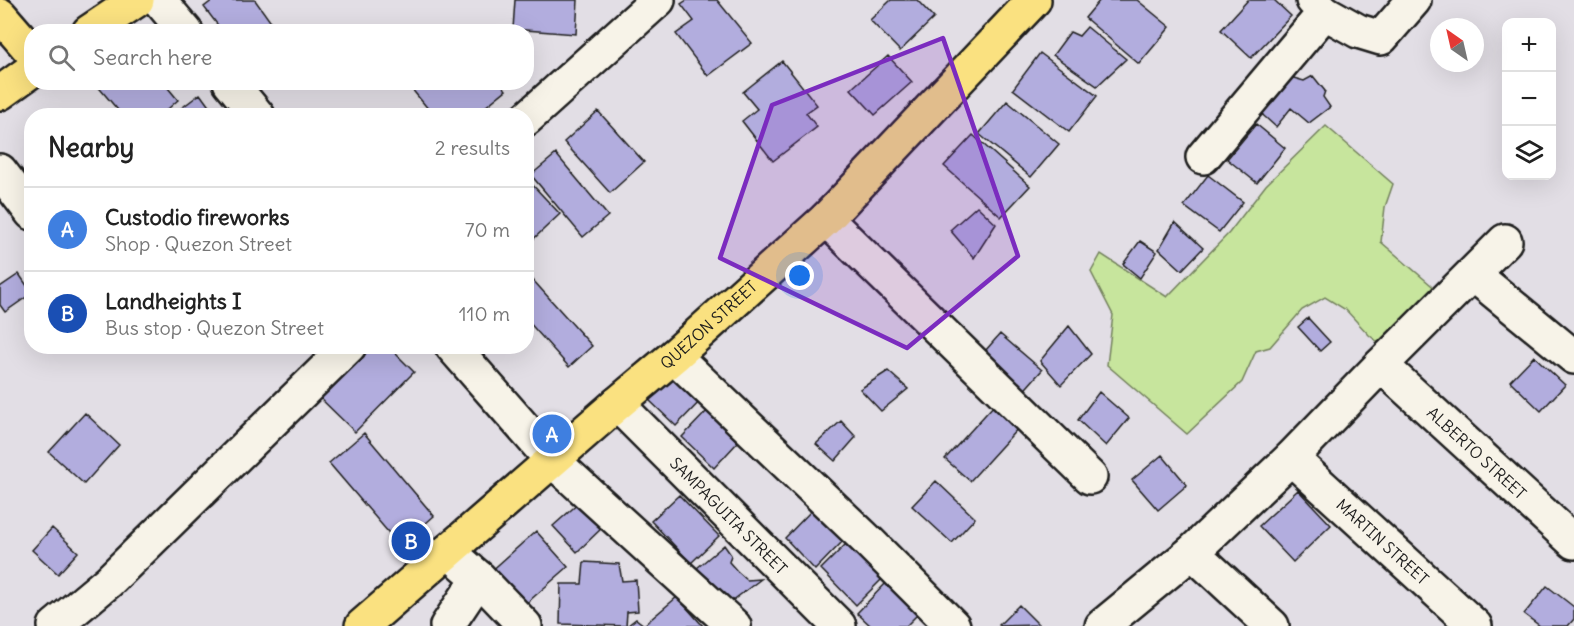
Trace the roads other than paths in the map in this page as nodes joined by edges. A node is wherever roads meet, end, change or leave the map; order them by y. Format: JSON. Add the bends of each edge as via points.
{"nodes":[{"id":1,"x":137,"y":0,"type":"edge"},
{"id":2,"x":159,"y":0,"type":"edge"},
{"id":3,"x":658,"y":0,"type":"edge"},
{"id":4,"x":1034,"y":0,"type":"edge"},
{"id":5,"x":1414,"y":0,"type":"edge"},
{"id":6,"x":1318,"y":6,"type":"edge"},
{"id":7,"x":0,"y":15,"type":"edge"},
{"id":8,"x":101,"y":24,"type":"edge"},
{"id":9,"x":179,"y":24,"type":"edge"},
{"id":10,"x":24,"y":43,"type":"edge"},
{"id":11,"x":24,"y":76,"type":"edge"},
{"id":12,"x":237,"y":90,"type":"edge"},
{"id":13,"x":0,"y":93,"type":"edge"},
{"id":14,"x":251,"y":108,"type":"edge"},
{"id":15,"x":534,"y":112,"type":"edge"},
{"id":16,"x":1203,"y":157,"type":"dead end"},
{"id":17,"x":0,"y":171,"type":"edge"},
{"id":18,"x":24,"y":202,"type":"edge"},
{"id":19,"x":826,"y":219,"type":"junction"},
{"id":20,"x":1505,"y":241,"type":"dead end"},
{"id":21,"x":1473,"y":274,"type":"junction"},
{"id":22,"x":341,"y":354,"type":"edge"},
{"id":23,"x":459,"y":354,"type":"edge"},
{"id":24,"x":674,"y":356,"type":"junction"},
{"id":25,"x":1574,"y":357,"type":"edge"},
{"id":26,"x":1381,"y":365,"type":"junction"},
{"id":27,"x":617,"y":404,"type":"junction"},
{"id":28,"x":1292,"y":458,"type":"junction"},
{"id":29,"x":552,"y":460,"type":"junction"},
{"id":30,"x":1090,"y":477,"type":"dead end"},
{"id":31,"x":1574,"y":542,"type":"edge"},
{"id":32,"x":448,"y":551,"type":"junction"},
{"id":33,"x":1192,"y":552,"type":"junction"},
{"id":34,"x":479,"y":578,"type":"junction"},
{"id":35,"x":55,"y":626,"type":"edge"},
{"id":36,"x":362,"y":626,"type":"edge"},
{"id":37,"x":447,"y":626,"type":"edge"},
{"id":38,"x":525,"y":626,"type":"edge"},
{"id":39,"x":734,"y":626,"type":"edge"},
{"id":40,"x":839,"y":626,"type":"edge"},
{"id":41,"x":953,"y":626,"type":"edge"},
{"id":42,"x":1102,"y":626,"type":"edge"},
{"id":43,"x":1272,"y":626,"type":"edge"},
{"id":44,"x":1475,"y":626,"type":"edge"}],
"edges":[{"from":1,"to":8,"type":"main road"},
{"from":2,"to":9,"type":"street"},
{"from":3,"to":15,"type":"street"},
{"from":4,"to":19,"type":"main road","name":"QUEZON STREET"},
{"from":5,"to":6,"type":"street","via":[[1381,38],[1358,31]]},
{"from":6,"to":16,"type":"street","via":[[1319,19]]},
{"from":7,"to":10,"type":"main road"},
{"from":11,"to":13,"type":"main road"},
{"from":12,"to":14,"type":"street"},
{"from":17,"to":18,"type":"street"},
{"from":19,"to":24,"type":"main road","name":"QUEZON STREET"},
{"from":19,"to":30,"type":"street"},
{"from":20,"to":21,"type":"street"},
{"from":21,"to":25,"type":"street"},
{"from":21,"to":26,"type":"street"},
{"from":22,"to":35,"type":"street","via":[[109,581]]},
{"from":23,"to":29,"type":"street"},
{"from":24,"to":27,"type":"main road","name":"QUEZON STREET"},
{"from":24,"to":41,"type":"street"},
{"from":26,"to":28,"type":"street"},
{"from":26,"to":31,"type":"street","name":"ALBERTO STREET"},
{"from":27,"to":29,"type":"main road","name":"QUEZON STREET"},
{"from":27,"to":40,"type":"street","name":"SAMPAGUITA STREET"},
{"from":28,"to":33,"type":"street"},
{"from":28,"to":44,"type":"street","name":"MARTIN STREET"},
{"from":29,"to":32,"type":"main road","name":"QUEZON STREET"},
{"from":29,"to":39,"type":"street"},
{"from":32,"to":34,"type":"street"},
{"from":32,"to":36,"type":"main road","name":"QUEZON STREET"},
{"from":33,"to":42,"type":"street"},
{"from":33,"to":43,"type":"street"},
{"from":34,"to":37,"type":"street"},
{"from":34,"to":38,"type":"street"}]}
